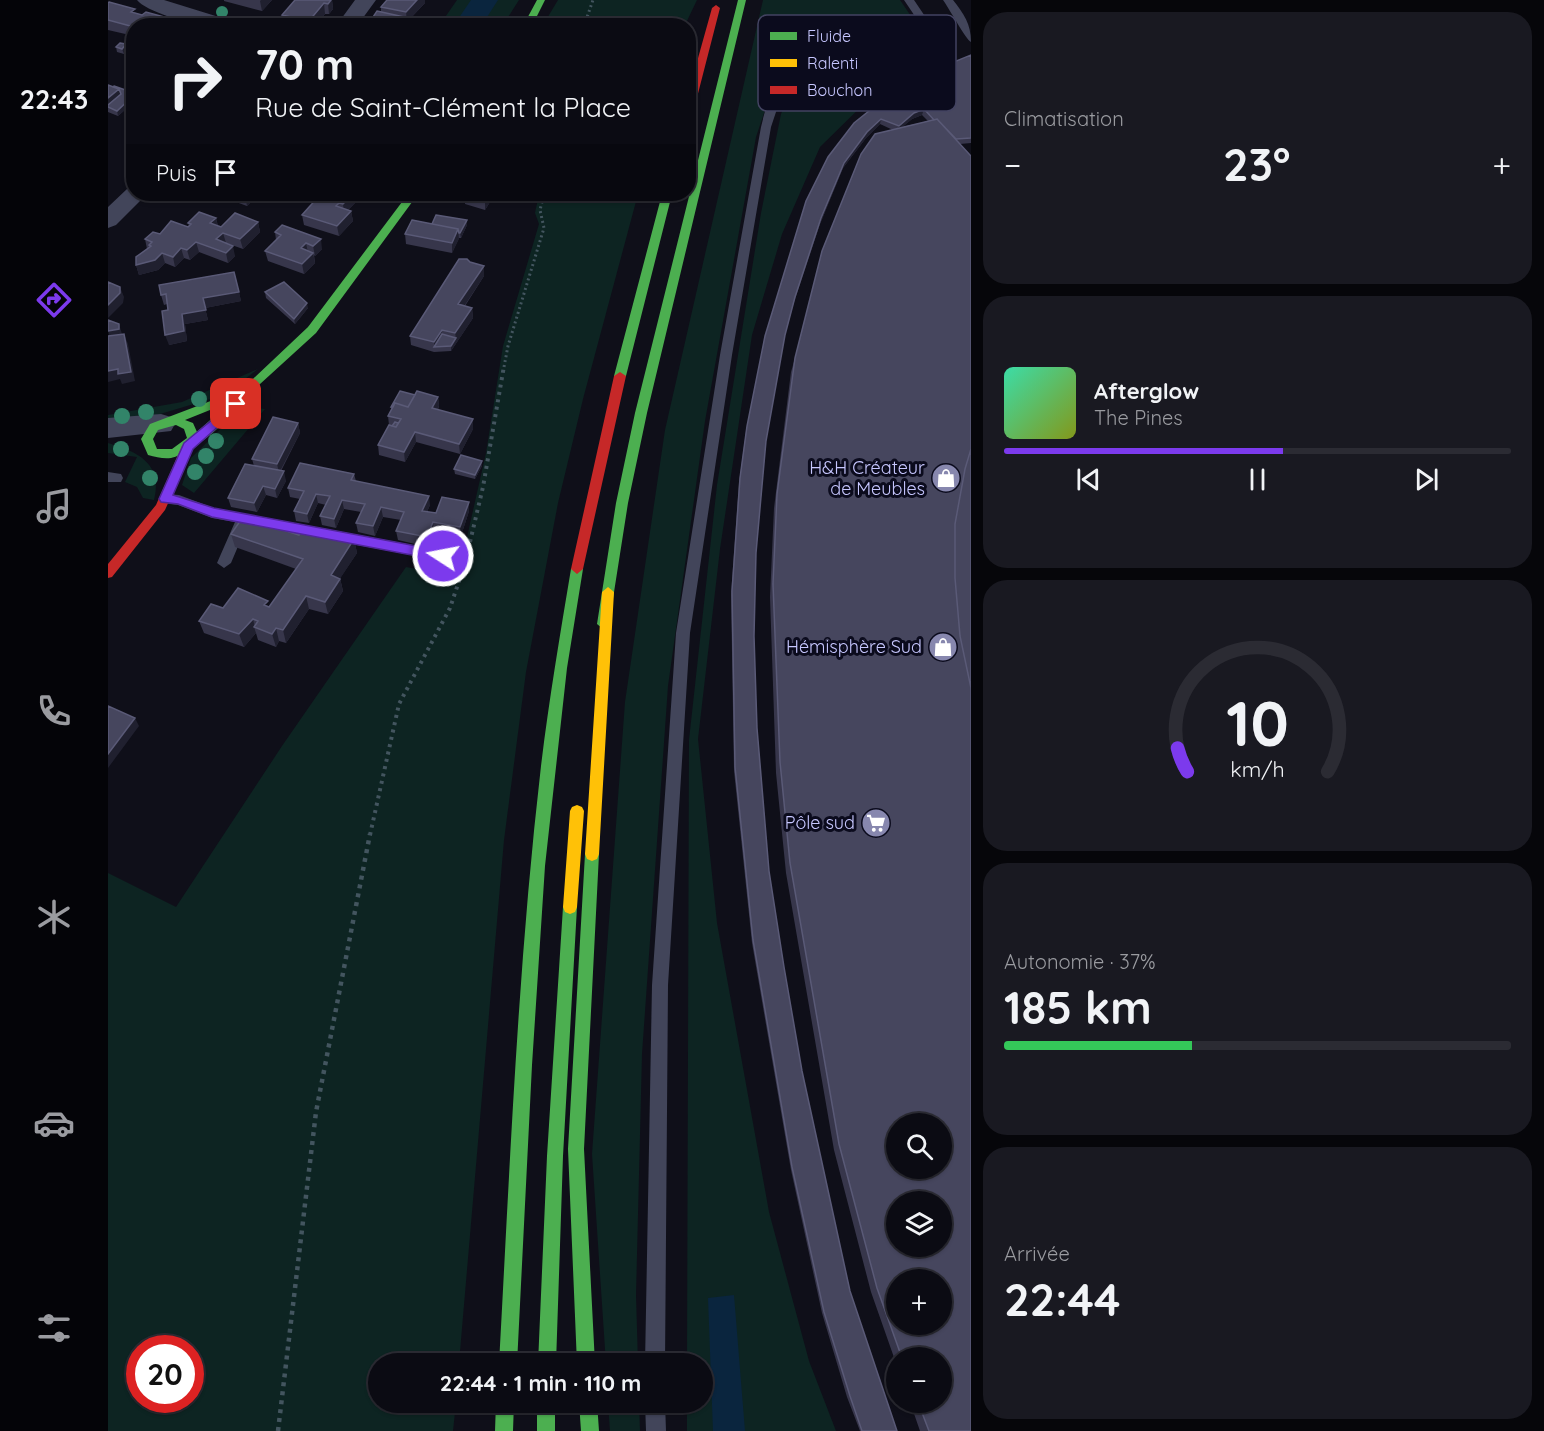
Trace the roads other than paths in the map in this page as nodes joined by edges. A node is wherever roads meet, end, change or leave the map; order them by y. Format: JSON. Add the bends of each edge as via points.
{"nodes":[{"id":1,"x":147,"y":0,"type":"edge"},
{"id":2,"x":366,"y":0,"type":"edge"},
{"id":3,"x":541,"y":0,"type":"edge"},
{"id":4,"x":718,"y":0,"type":"edge"},
{"id":5,"x":742,"y":0,"type":"edge"},
{"id":6,"x":909,"y":0,"type":"edge"},
{"id":7,"x":948,"y":0,"type":"edge"},
{"id":8,"x":919,"y":15,"type":"edge"},
{"id":9,"x":200,"y":18,"type":"edge"},
{"id":10,"x":352,"y":18,"type":"edge"},
{"id":11,"x":531,"y":18,"type":"edge"},
{"id":12,"x":971,"y":39,"type":"edge"},
{"id":13,"x":956,"y":80,"type":"edge"},
{"id":14,"x":696,"y":83,"type":"edge"},
{"id":15,"x":971,"y":101,"type":"edge"},
{"id":16,"x":770,"y":111,"type":"edge"},
{"id":17,"x":696,"y":188,"type":"edge"},
{"id":18,"x":128,"y":201,"type":"edge"},
{"id":19,"x":408,"y":201,"type":"edge"},
{"id":20,"x":665,"y":201,"type":"edge"},
{"id":21,"x":693,"y":201,"type":"edge"},
{"id":22,"x":108,"y":220,"type":"edge"},
{"id":23,"x":243,"y":393,"type":"junction"},
{"id":24,"x":164,"y":423,"type":"junction"},
{"id":25,"x":108,"y":428,"type":"edge"},
{"id":26,"x":108,"y":438,"type":"edge"},
{"id":27,"x":190,"y":444,"type":"junction"},
{"id":28,"x":152,"y":450,"type":"junction"},
{"id":29,"x":167,"y":496,"type":"junction"},
{"id":30,"x":243,"y":518,"type":"junction"},
{"id":31,"x":466,"y":560,"type":"road end"},
{"id":32,"x":224,"y":563,"type":"dead end"},
{"id":33,"x":108,"y":573,"type":"edge"},
{"id":34,"x":608,"y":592,"type":"junction"},
{"id":35,"x":585,"y":738,"type":"dead end"},
{"id":36,"x":578,"y":795,"type":"dead end"},
{"id":37,"x":509,"y":1353,"type":"edge"},
{"id":38,"x":547,"y":1353,"type":"edge"},
{"id":39,"x":586,"y":1353,"type":"edge"},
{"id":40,"x":655,"y":1353,"type":"edge"},
{"id":41,"x":505,"y":1413,"type":"edge"},
{"id":42,"x":546,"y":1413,"type":"edge"},
{"id":43,"x":589,"y":1413,"type":"edge"},
{"id":44,"x":655,"y":1413,"type":"edge"},
{"id":45,"x":504,"y":1431,"type":"edge"},
{"id":46,"x":546,"y":1431,"type":"edge"},
{"id":47,"x":590,"y":1431,"type":"edge"},
{"id":48,"x":656,"y":1431,"type":"edge"}],
"edges":[{"from":1,"to":9,"type":"street"},
{"from":2,"to":10,"type":"street"},
{"from":3,"to":11,"type":"main road"},
{"from":4,"to":14,"type":"main road"},
{"from":5,"to":17,"type":"main road"},
{"from":6,"to":8,"type":"lane"},
{"from":7,"to":12,"type":"lane"},
{"from":13,"to":15,"type":"lane"},
{"from":16,"to":40,"type":"lane","via":[[726,355],[683,633],[660,985]]},
{"from":18,"to":22,"type":"street"},
{"from":19,"to":23,"type":"main road","via":[[323,317],[294,349]]},
{"from":20,"to":37,"type":"main road","via":[[600,458],[572,605],[549,777],[537,907]]},
{"from":21,"to":34,"type":"main road","via":[[641,413]]},
{"from":23,"to":24,"type":"main road"},
{"from":23,"to":27,"type":"main road","via":[[236,404]]},
{"from":24,"to":25,"type":"street"},
{"from":24,"to":27,"type":"main road","via":[[182,422],[189,426],[193,432]]},
{"from":24,"to":28,"type":"main road","via":[[148,436],[147,444]]},
{"from":26,"to":28,"type":"street"},
{"from":27,"to":28,"type":"main road","via":[[171,455]]},
{"from":27,"to":29,"type":"main road"},
{"from":28,"to":29,"type":"main road"},
{"from":29,"to":30,"type":"lane","via":[[212,513]]},
{"from":29,"to":33,"type":"main road","via":[[145,530]]},
{"from":30,"to":31,"type":"lane"},
{"from":30,"to":32,"type":"lane"},
{"from":34,"to":35,"type":"main road"},
{"from":34,"to":39,"type":"main road","via":[[577,1137]]},
{"from":36,"to":38,"type":"main road","via":[[550,1217]]},
{"from":41,"to":45,"type":"main road"},
{"from":42,"to":46,"type":"main road"},
{"from":43,"to":47,"type":"main road"},
{"from":44,"to":48,"type":"lane"}]}
